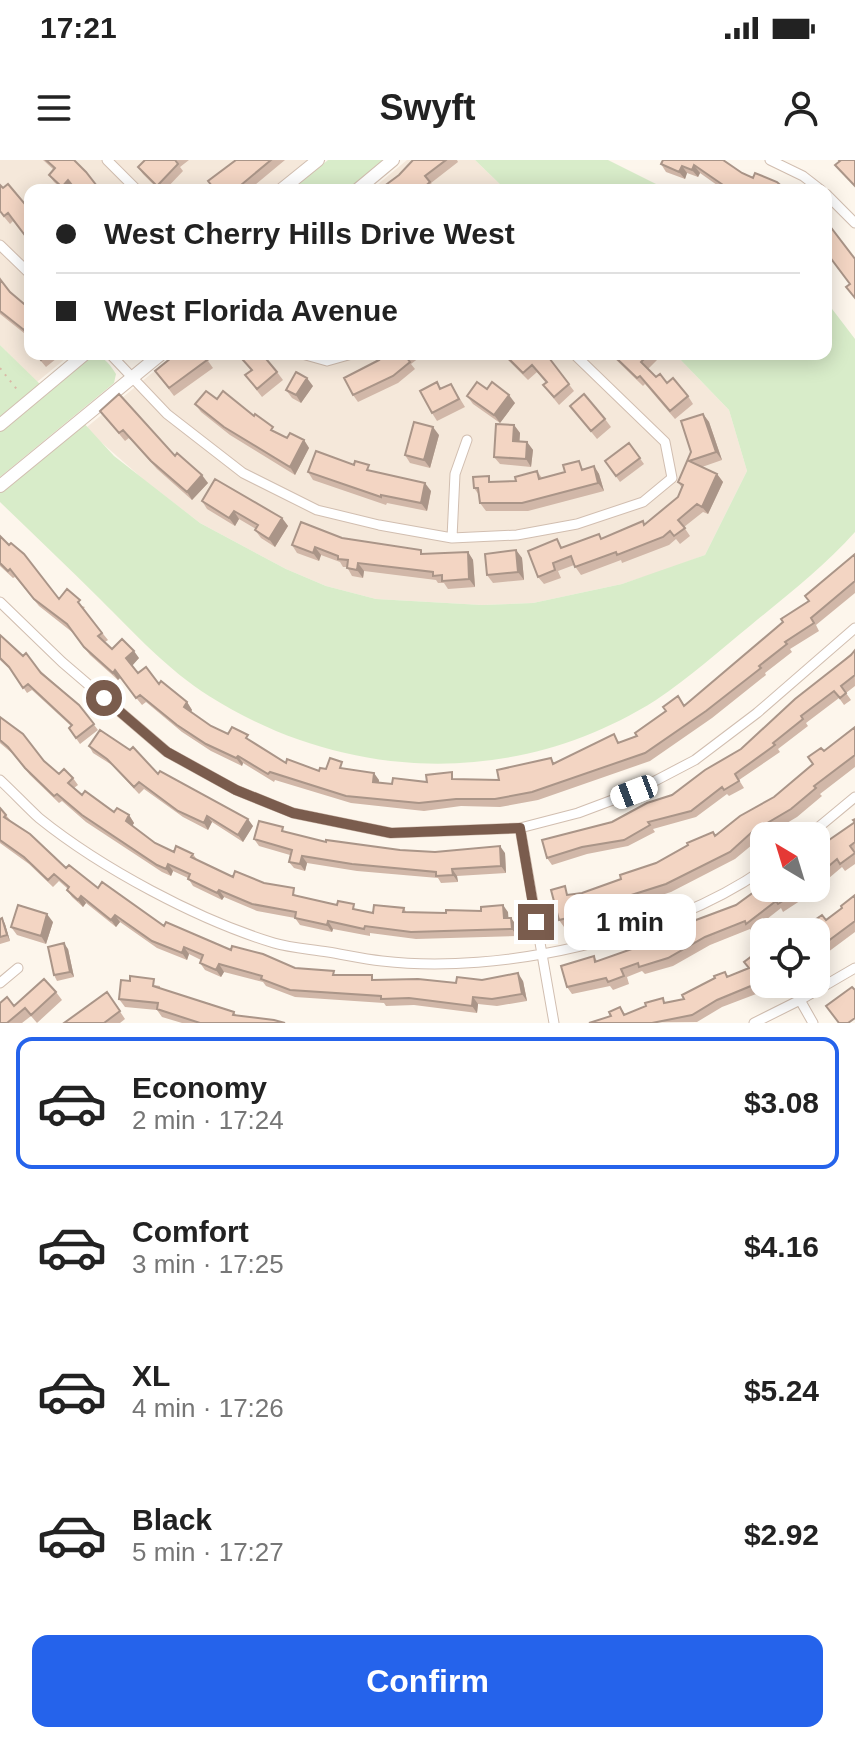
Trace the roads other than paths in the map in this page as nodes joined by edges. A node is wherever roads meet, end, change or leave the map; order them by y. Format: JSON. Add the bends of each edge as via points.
{"nodes":[{"id":1,"x":124,"y":160,"type":"edge"},
{"id":2,"x":318,"y":160,"type":"edge"},
{"id":3,"x":393,"y":160,"type":"edge"},
{"id":4,"x":770,"y":160,"type":"edge"},
{"id":5,"x":797,"y":160,"type":"edge"},
{"id":6,"x":111,"y":164,"type":"edge"},
{"id":7,"x":791,"y":170,"type":"junction"},
{"id":8,"x":131,"y":184,"type":"edge"},
{"id":9,"x":288,"y":184,"type":"edge"},
{"id":10,"x":364,"y":184,"type":"edge"},
{"id":11,"x":812,"y":184,"type":"edge"},
{"id":12,"x":832,"y":200,"type":"edge"},
{"id":13,"x":855,"y":223,"type":"edge"},
{"id":14,"x":0,"y":245,"type":"edge"},
{"id":15,"x":24,"y":268,"type":"edge"},
{"id":16,"x":78,"y":360,"type":"edge"},
{"id":17,"x":116,"y":360,"type":"edge"},
{"id":18,"x":154,"y":360,"type":"edge"},
{"id":19,"x":580,"y":360,"type":"edge"},
{"id":20,"x":133,"y":378,"type":"junction"},
{"id":21,"x":0,"y":425,"type":"edge"},
{"id":22,"x":467,"y":440,"type":"dead end"},
{"id":23,"x":0,"y":486,"type":"edge"},
{"id":24,"x":452,"y":538,"type":"junction"},
{"id":25,"x":0,"y":602,"type":"edge"},
{"id":26,"x":855,"y":628,"type":"edge"},
{"id":27,"x":0,"y":780,"type":"edge"},
{"id":28,"x":855,"y":797,"type":"edge"},
{"id":29,"x":825,"y":822,"type":"edge"},
{"id":30,"x":520,"y":828,"type":"junction"},
{"id":31,"x":750,"y":879,"type":"edge"},
{"id":32,"x":541,"y":954,"type":"junction"},
{"id":33,"x":18,"y":968,"type":"dead end"},
{"id":34,"x":855,"y":968,"type":"edge"},
{"id":35,"x":0,"y":983,"type":"edge"},
{"id":36,"x":800,"y":1000,"type":"junction"},
{"id":37,"x":554,"y":1023,"type":"edge"},
{"id":38,"x":754,"y":1023,"type":"edge"},
{"id":39,"x":813,"y":1023,"type":"edge"}],
"edges":[{"from":1,"to":6,"type":"street"},
{"from":2,"to":9,"type":"street"},
{"from":3,"to":10,"type":"street"},
{"from":4,"to":7,"type":"street"},
{"from":5,"to":7,"type":"street"},
{"from":6,"to":8,"type":"street"},
{"from":7,"to":11,"type":"street"},
{"from":12,"to":13,"type":"street"},
{"from":14,"to":15,"type":"street"},
{"from":16,"to":21,"type":"street"},
{"from":17,"to":20,"type":"street"},
{"from":18,"to":20,"type":"street"},
{"from":19,"to":24,"type":"street","via":[[665,442],[672,478],[643,502],[577,524],[517,535]]},
{"from":20,"to":23,"type":"street"},
{"from":20,"to":24,"type":"street","via":[[167,414],[243,473],[317,510]]},
{"from":22,"to":24,"type":"street","via":[[455,474]]},
{"from":25,"to":30,"type":"street","via":[[167,752],[236,790],[293,813],[391,833]]},
{"from":26,"to":30,"type":"street","via":[[695,760],[634,792]]},
{"from":27,"to":32,"type":"street","via":[[40,818],[108,865],[192,910],[275,943],[384,962],[468,963]]},
{"from":28,"to":29,"type":"street"},
{"from":30,"to":32,"type":"street"},
{"from":31,"to":32,"type":"street","via":[[660,921]]},
{"from":32,"to":37,"type":"street"},
{"from":33,"to":35,"type":"street"},
{"from":34,"to":36,"type":"street"},
{"from":36,"to":38,"type":"street"},
{"from":36,"to":39,"type":"street"}]}
